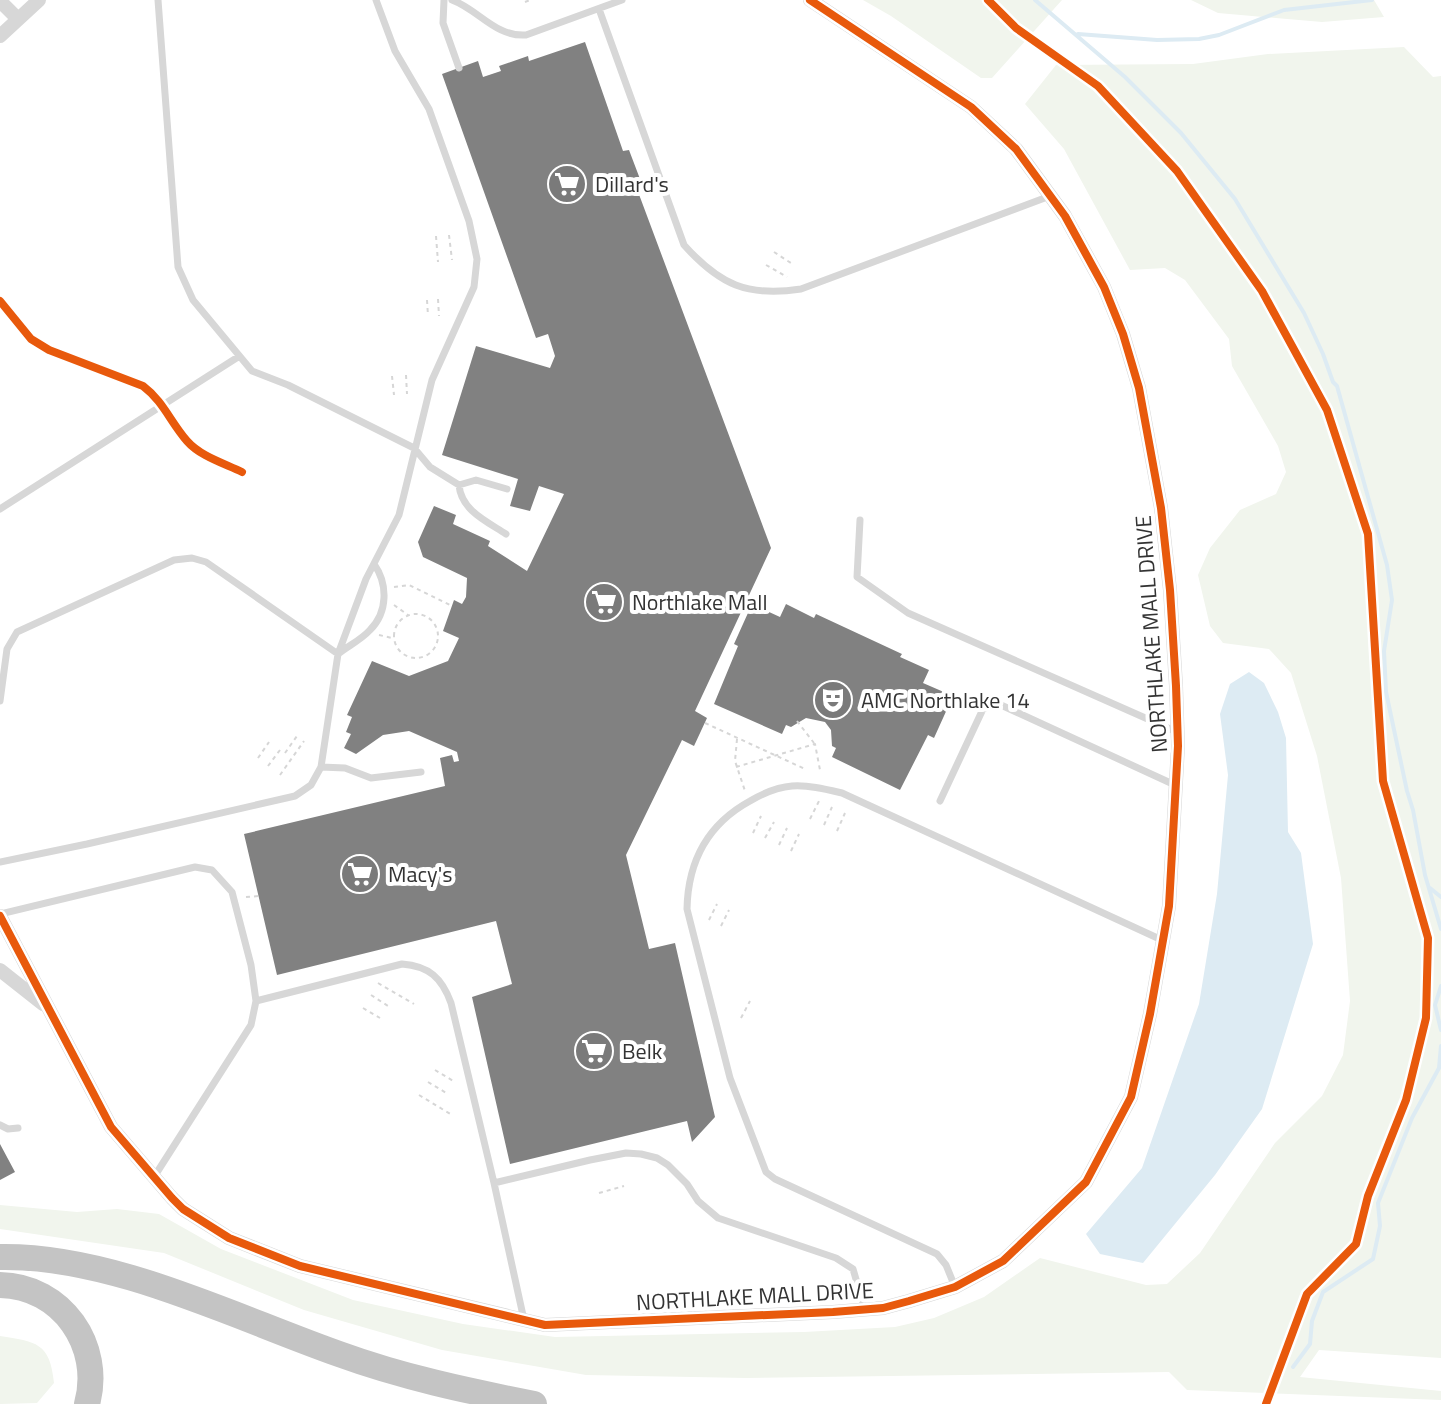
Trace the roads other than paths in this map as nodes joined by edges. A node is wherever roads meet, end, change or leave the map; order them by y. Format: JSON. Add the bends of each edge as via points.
{"nodes":[{"id":1,"x":39,"y":0,"type":"edge"},
{"id":2,"x":158,"y":0,"type":"edge"},
{"id":3,"x":376,"y":0,"type":"edge"},
{"id":4,"x":444,"y":0,"type":"edge"},
{"id":5,"x":452,"y":0,"type":"edge"},
{"id":6,"x":622,"y":0,"type":"edge"},
{"id":7,"x":810,"y":0,"type":"edge"},
{"id":8,"x":0,"y":1,"type":"edge"},
{"id":9,"x":599,"y":9,"type":"junction"},
{"id":10,"x":18,"y":19,"type":"junction"},
{"id":11,"x":0,"y":36,"type":"edge"},
{"id":12,"x":459,"y":68,"type":"dead end"},
{"id":13,"x":1051,"y":196,"type":"junction"},
{"id":14,"x":238,"y":357,"type":"junction"},
{"id":15,"x":414,"y":448,"type":"junction"},
{"id":16,"x":459,"y":485,"type":"junction"},
{"id":17,"x":507,"y":489,"type":"dead end"},
{"id":18,"x":0,"y":509,"type":"edge"},
{"id":19,"x":860,"y":520,"type":"dead end"},
{"id":20,"x":506,"y":534,"type":"dead end"},
{"id":21,"x":374,"y":564,"type":"junction"},
{"id":22,"x":338,"y":654,"type":"junction"},
{"id":23,"x":0,"y":701,"type":"edge"},
{"id":24,"x":1177,"y":732,"type":"junction"},
{"id":25,"x":321,"y":767,"type":"junction"},
{"id":26,"x":421,"y":772,"type":"dead end"},
{"id":27,"x":1175,"y":785,"type":"junction"},
{"id":28,"x":940,"y":801,"type":"dead end"},
{"id":29,"x":0,"y":862,"type":"edge"},
{"id":30,"x":0,"y":915,"type":"edge"},
{"id":31,"x":1164,"y":941,"type":"junction"},
{"id":32,"x":0,"y":970,"type":"edge"},
{"id":33,"x":256,"y":1001,"type":"junction"},
{"id":34,"x":49,"y":1009,"type":"junction"},
{"id":35,"x":0,"y":1125,"type":"edge"},
{"id":36,"x":18,"y":1128,"type":"dead end"},
{"id":37,"x":154,"y":1177,"type":"junction"},
{"id":38,"x":494,"y":1183,"type":"junction"},
{"id":39,"x":0,"y":1257,"type":"edge"},
{"id":40,"x":0,"y":1285,"type":"edge"},
{"id":41,"x":955,"y":1287,"type":"junction"},
{"id":42,"x":865,"y":1310,"type":"junction"},
{"id":43,"x":524,"y":1320,"type":"junction"},
{"id":44,"x":87,"y":1404,"type":"edge"},
{"id":45,"x":534,"y":1404,"type":"edge"}],
"edges":[{"from":1,"to":10,"type":"street"},
{"from":2,"to":14,"type":"lane","via":[[178,267],[193,300]]},
{"from":3,"to":15,"type":"lane","via":[[395,51],[429,109],[477,259],[474,287],[432,380]]},
{"from":4,"to":12,"type":"lane","via":[[443,23]]},
{"from":5,"to":9,"type":"lane","via":[[511,36]]},
{"from":6,"to":9,"type":"lane"},
{"from":7,"to":13,"type":"street","name":"NORTHLAKE MALL DRIVE","via":[[971,107],[1016,149]]},
{"from":8,"to":10,"type":"street"},
{"from":9,"to":13,"type":"lane","via":[[684,245],[732,284],[757,292],[801,289]]},
{"from":10,"to":11,"type":"street"},
{"from":13,"to":24,"type":"street","name":"NORTHLAKE MALL DRIVE","via":[[1104,287],[1139,388],[1164,535]]},
{"from":14,"to":15,"type":"lane","via":[[252,371]]},
{"from":14,"to":18,"type":"lane"},
{"from":15,"to":16,"type":"lane","via":[[430,467]]},
{"from":15,"to":21,"type":"lane","via":[[399,515]]},
{"from":16,"to":17,"type":"lane","via":[[476,480]]},
{"from":16,"to":20,"type":"lane","via":[[465,504]]},
{"from":19,"to":24,"type":"lane","via":[[857,577],[908,613]]},
{"from":21,"to":22,"type":"lane"},
{"from":21,"to":22,"type":"lane","via":[[385,590],[384,604],[370,630]]},
{"from":22,"to":23,"type":"lane","via":[[206,562],[174,560],[17,632],[7,649]]},
{"from":22,"to":25,"type":"lane"},
{"from":24,"to":27,"type":"street","name":"NORTHLAKE MALL DRIVE"},
{"from":25,"to":26,"type":"lane","via":[[345,768],[371,778]]},
{"from":25,"to":29,"type":"lane","via":[[311,785],[295,796]]},
{"from":27,"to":28,"type":"lane","via":[[1001,705],[983,709]]},
{"from":27,"to":31,"type":"street","name":"NORTHLAKE MALL DRIVE"},
{"from":30,"to":33,"type":"lane","via":[[195,867],[212,870],[232,892]]},
{"from":30,"to":34,"type":"street","name":"NORTHLAKE MALL DRIVE"},
{"from":31,"to":41,"type":"street","name":"NORTHLAKE MALL DRIVE","via":[[1131,1097],[1086,1182],[1003,1261]]},
{"from":31,"to":41,"type":"lane","via":[[842,793],[788,786],[759,795],[714,827],[687,885],[687,909],[730,1078],[766,1172],[937,1254]]},
{"from":32,"to":34,"type":"street"},
{"from":33,"to":37,"type":"lane","via":[[251,1025]]},
{"from":33,"to":38,"type":"lane","via":[[402,964],[423,966],[445,987],[451,1003]]},
{"from":34,"to":37,"type":"street","name":"NORTHLAKE MALL DRIVE","via":[[111,1127]]},
{"from":35,"to":36,"type":"lane"},
{"from":37,"to":43,"type":"street","name":"NORTHLAKE MALL DRIVE","via":[[203,1223],[277,1257]]},
{"from":38,"to":42,"type":"lane","via":[[626,1153],[657,1158],[718,1218],[836,1258],[853,1269]]},
{"from":38,"to":43,"type":"lane"},
{"from":39,"to":45,"type":"highway","via":[[65,1263],[126,1277],[374,1366]]},
{"from":40,"to":44,"type":"highway","via":[[35,1293],[74,1323],[89,1356]]},
{"from":41,"to":42,"type":"street","name":"NORTHLAKE MALL DRIVE"},
{"from":42,"to":43,"type":"street","name":"NORTHLAKE MALL DRIVE","via":[[545,1325]]}]}
